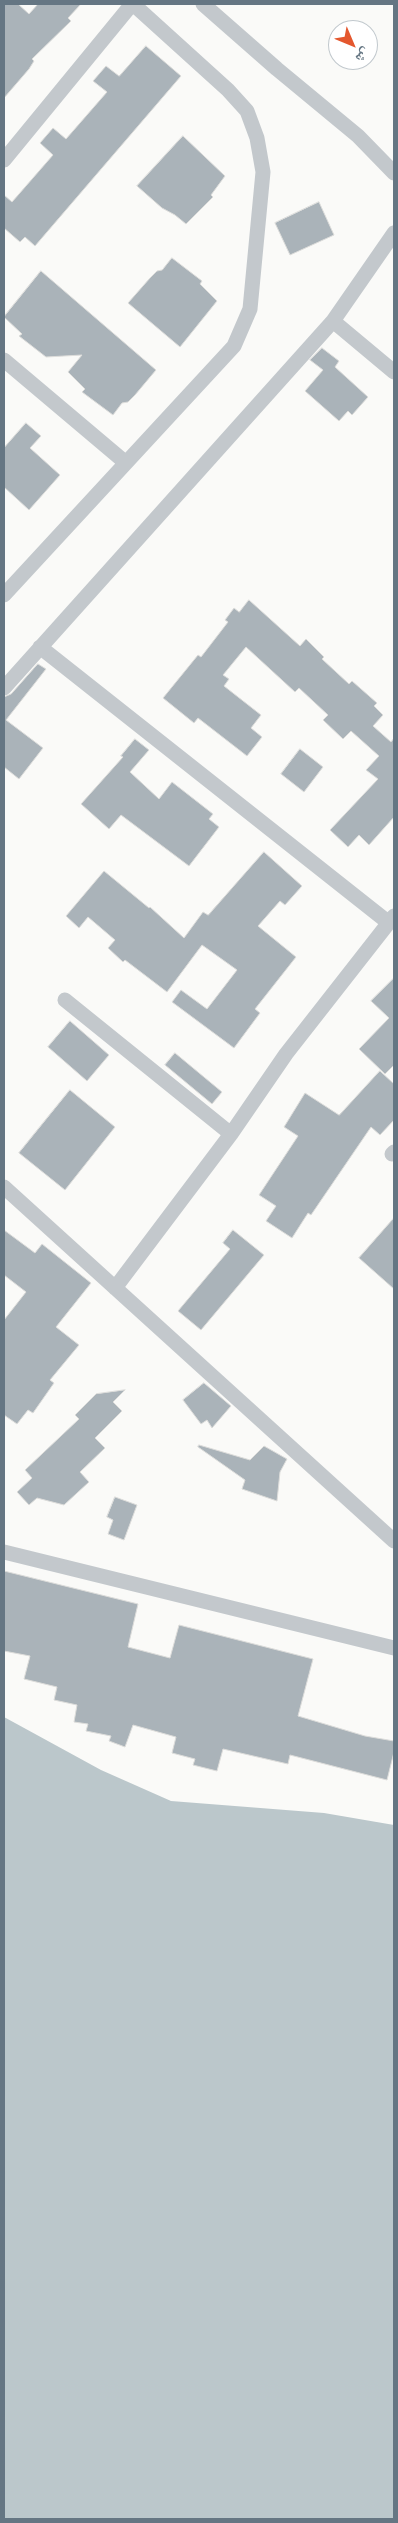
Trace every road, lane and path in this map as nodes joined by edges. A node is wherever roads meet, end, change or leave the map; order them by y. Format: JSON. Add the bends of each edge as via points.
{"nodes":[{"id":1,"x":133,"y":4,"type":"edge"},
{"id":2,"x":203,"y":4,"type":"edge"},
{"id":3,"x":4,"y":160,"type":"edge"},
{"id":4,"x":394,"y":173,"type":"edge"},
{"id":5,"x":394,"y":233,"type":"edge"},
{"id":6,"x":333,"y":322,"type":"junction"},
{"id":7,"x":4,"y":360,"type":"edge"},
{"id":8,"x":394,"y":372,"type":"edge"},
{"id":9,"x":126,"y":463,"type":"junction"},
{"id":10,"x":4,"y":595,"type":"edge"},
{"id":11,"x":40,"y":647,"type":"junction"},
{"id":12,"x":4,"y":688,"type":"edge"},
{"id":13,"x":392,"y":920,"type":"edge"},
{"id":14,"x":65,"y":1000,"type":"dead end"},
{"id":15,"x":230,"y":1134,"type":"junction"},
{"id":16,"x":4,"y":1187,"type":"edge"},
{"id":17,"x":115,"y":1288,"type":"junction"},
{"id":18,"x":394,"y":1541,"type":"edge"},
{"id":19,"x":4,"y":1552,"type":"edge"},
{"id":20,"x":394,"y":1648,"type":"edge"}],
"edges":[{"from":1,"to":3,"type":"street"},
{"from":1,"to":9,"type":"street","via":[[247,111],[257,138],[263,172],[250,309],[244,328],[234,346]]},
{"from":2,"to":4,"type":"street","via":[[358,136]]},
{"from":5,"to":6,"type":"street"},
{"from":6,"to":8,"type":"street"},
{"from":6,"to":11,"type":"street"},
{"from":7,"to":9,"type":"street"},
{"from":9,"to":10,"type":"street"},
{"from":11,"to":12,"type":"street"},
{"from":11,"to":13,"type":"street"},
{"from":13,"to":15,"type":"street","via":[[286,1054]]},
{"from":14,"to":15,"type":"street"},
{"from":15,"to":17,"type":"street"},
{"from":16,"to":17,"type":"street"},
{"from":17,"to":18,"type":"street"},
{"from":19,"to":20,"type":"street"}]}
